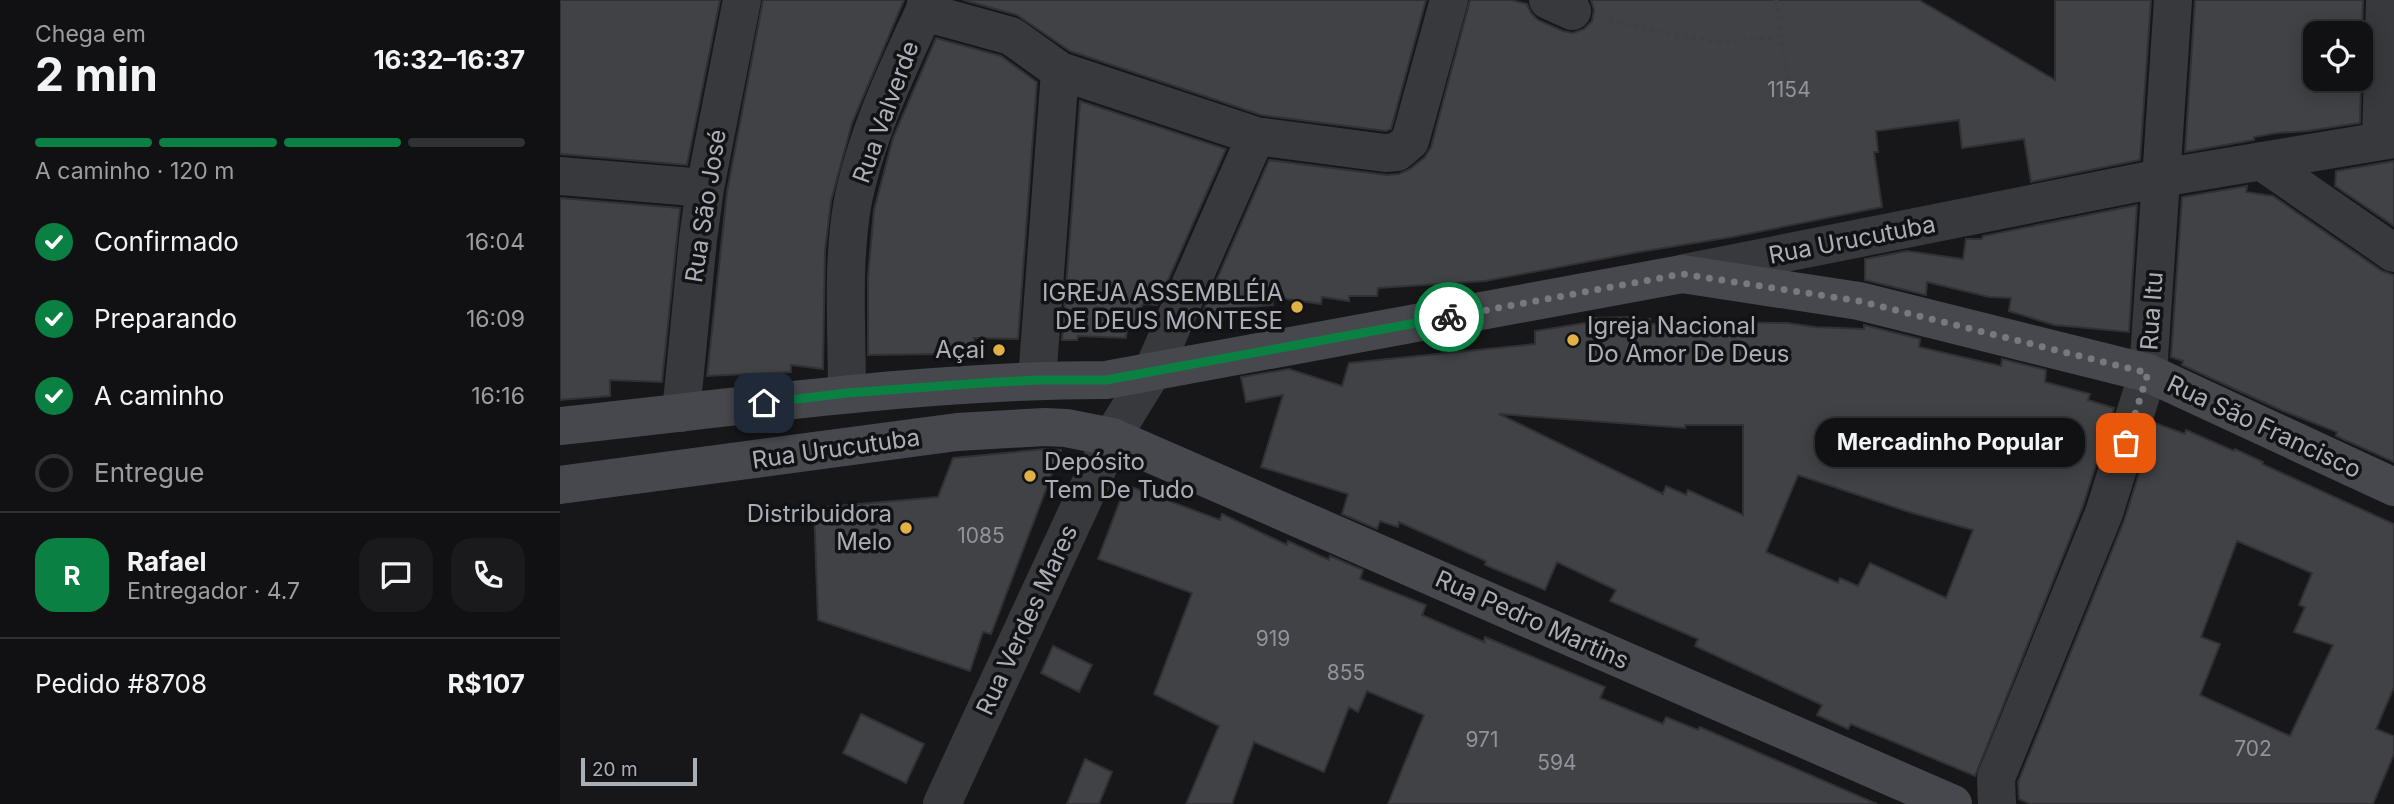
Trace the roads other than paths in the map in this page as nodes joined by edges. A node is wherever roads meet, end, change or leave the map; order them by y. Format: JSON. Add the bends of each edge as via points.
{"nodes":[{"id":1,"x":742,"y":0,"type":"edge"},
{"id":2,"x":1449,"y":0,"type":"edge"},
{"id":3,"x":2173,"y":0,"type":"edge"},
{"id":4,"x":2385,"y":0,"type":"edge"},
{"id":5,"x":925,"y":6,"type":"edge"},
{"id":6,"x":1060,"y":71,"type":"junction"},
{"id":7,"x":1256,"y":136,"type":"junction"},
{"id":8,"x":2387,"y":140,"type":"edge"},
{"id":9,"x":2261,"y":161,"type":"junction"},
{"id":10,"x":560,"y":176,"type":"edge"},
{"id":11,"x":2161,"y":178,"type":"junction"},
{"id":12,"x":705,"y":188,"type":"junction"},
{"id":13,"x":2394,"y":253,"type":"edge"},
{"id":14,"x":1682,"y":274,"type":"junction"},
{"id":15,"x":1152,"y":372,"type":"junction"},
{"id":16,"x":2148,"y":373,"type":"junction"},
{"id":17,"x":1037,"y":380,"type":"junction"},
{"id":18,"x":847,"y":393,"type":"junction"},
{"id":19,"x":681,"y":413,"type":"junction"},
{"id":20,"x":560,"y":426,"type":"edge"},
{"id":21,"x":1112,"y":437,"type":"junction"},
{"id":22,"x":560,"y":485,"type":"edge"},
{"id":23,"x":2394,"y":488,"type":"edge"},
{"id":24,"x":942,"y":804,"type":"edge"},
{"id":25,"x":1953,"y":804,"type":"edge"},
{"id":26,"x":1997,"y":804,"type":"edge"}],
"edges":[{"from":1,"to":12,"type":"street","name":"Rua São José"},
{"from":2,"to":7,"type":"street","via":[[1410,141],[1397,152]]},
{"from":3,"to":11,"type":"street","name":"Rua Itu"},
{"from":4,"to":8,"type":"street"},
{"from":5,"to":6,"type":"street","via":[[1011,36]]},
{"from":5,"to":18,"type":"street","name":"Rua Valverde","via":[[892,80],[852,207]]},
{"from":6,"to":7,"type":"street"},
{"from":6,"to":17,"type":"street"},
{"from":7,"to":15,"type":"street"},
{"from":8,"to":9,"type":"street","name":"Rua Urucutuba"},
{"from":9,"to":11,"type":"street","name":"Rua Urucutuba"},
{"from":9,"to":13,"type":"street"},
{"from":10,"to":12,"type":"street"},
{"from":11,"to":14,"type":"street","name":"Rua Urucutuba"},
{"from":11,"to":16,"type":"street","name":"Rua Itu"},
{"from":12,"to":19,"type":"street","name":"Rua São José"},
{"from":14,"to":15,"type":"street","name":"Rua Urucutuba"},
{"from":14,"to":16,"type":"street","name":"Rua São Francisco","via":[[1859,301]]},
{"from":15,"to":17,"type":"street","name":"Rua Urucutuba","via":[[1106,380]]},
{"from":15,"to":21,"type":"street","name":"Rua Verdes Mares"},
{"from":16,"to":23,"type":"street","name":"Rua São Francisco"},
{"from":16,"to":26,"type":"street","name":"Rua Itu","via":[[2104,513],[1996,778]]},
{"from":17,"to":18,"type":"street","name":"Rua Urucutuba"},
{"from":18,"to":19,"type":"street","name":"Rua Urucutuba"},
{"from":19,"to":20,"type":"street","name":"Rua Urucutuba"},
{"from":21,"to":22,"type":"street","name":"Rua Urucutuba","via":[[1045,427],[957,432]]},
{"from":21,"to":24,"type":"street","name":"Rua Verdes Mares"},
{"from":21,"to":25,"type":"street","name":"Rua Pedro Martins"}]}
